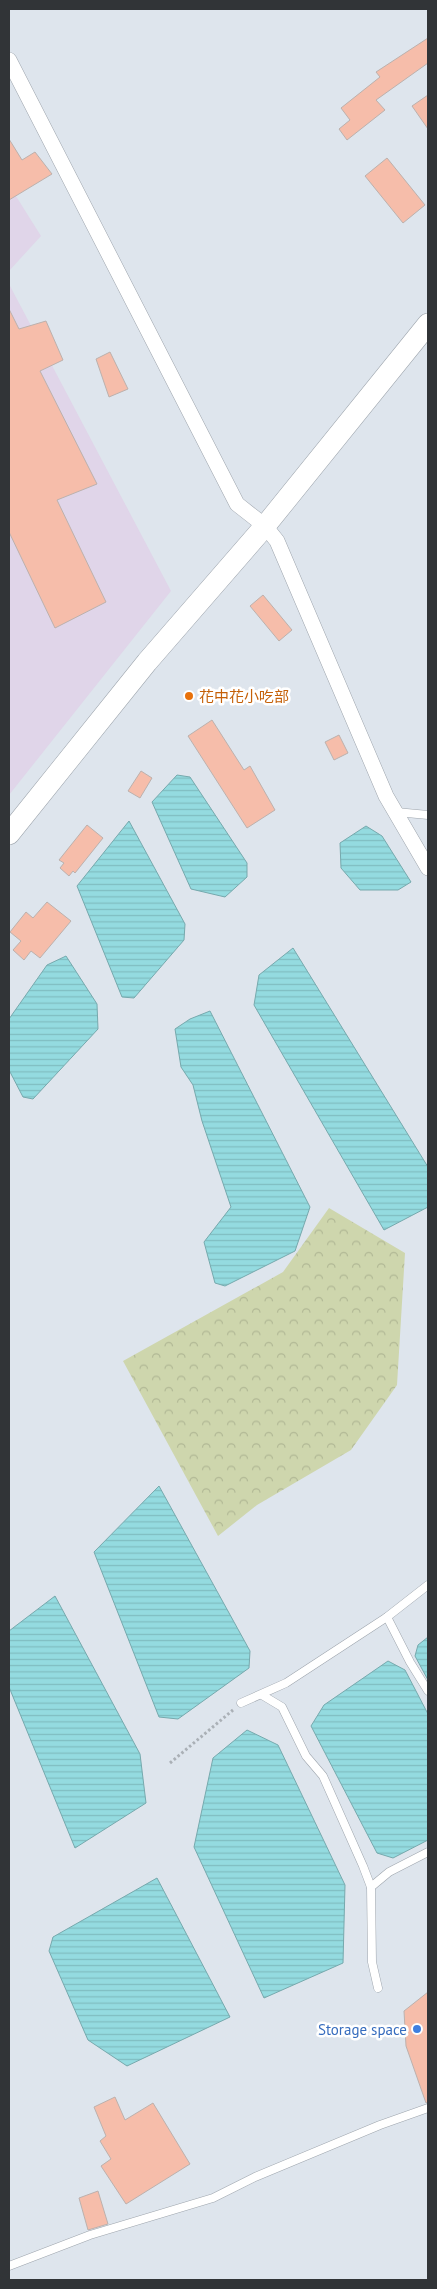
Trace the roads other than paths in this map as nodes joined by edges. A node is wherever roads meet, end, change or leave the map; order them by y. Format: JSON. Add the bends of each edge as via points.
{"nodes":[{"id":1,"x":9,"y":60,"type":"edge"},
{"id":2,"x":428,"y":324,"type":"edge"},
{"id":3,"x":265,"y":526,"type":"junction"},
{"id":4,"x":396,"y":812,"type":"junction"},
{"id":5,"x":428,"y":814,"type":"edge"},
{"id":6,"x":9,"y":834,"type":"edge"},
{"id":7,"x":428,"y":868,"type":"edge"},
{"id":8,"x":428,"y":1586,"type":"edge"},
{"id":9,"x":388,"y":1617,"type":"junction"},
{"id":10,"x":428,"y":1691,"type":"edge"},
{"id":11,"x":262,"y":1694,"type":"junction"},
{"id":12,"x":241,"y":1704,"type":"road end"},
{"id":13,"x":428,"y":1852,"type":"edge"},
{"id":14,"x":371,"y":1888,"type":"junction"},
{"id":15,"x":378,"y":1988,"type":"dead end"},
{"id":16,"x":428,"y":2108,"type":"edge"},
{"id":17,"x":9,"y":2266,"type":"edge"}],
"edges":[{"from":1,"to":3,"type":"street","via":[[237,504]]},
{"from":2,"to":3,"type":"main road"},
{"from":3,"to":4,"type":"street","via":[[277,541],[386,796]]},
{"from":3,"to":6,"type":"main road","via":[[147,662]]},
{"from":4,"to":5,"type":"lane"},
{"from":4,"to":7,"type":"street"},
{"from":8,"to":9,"type":"lane"},
{"from":9,"to":10,"type":"lane"},
{"from":9,"to":11,"type":"lane","via":[[286,1683]]},
{"from":11,"to":12,"type":"lane"},
{"from":11,"to":14,"type":"lane","via":[[282,1706],[306,1756],[323,1776]]},
{"from":13,"to":14,"type":"lane","via":[[389,1872]]},
{"from":14,"to":15,"type":"lane","via":[[372,1962]]},
{"from":16,"to":17,"type":"lane","via":[[255,2177],[213,2198],[90,2235]]}]}
